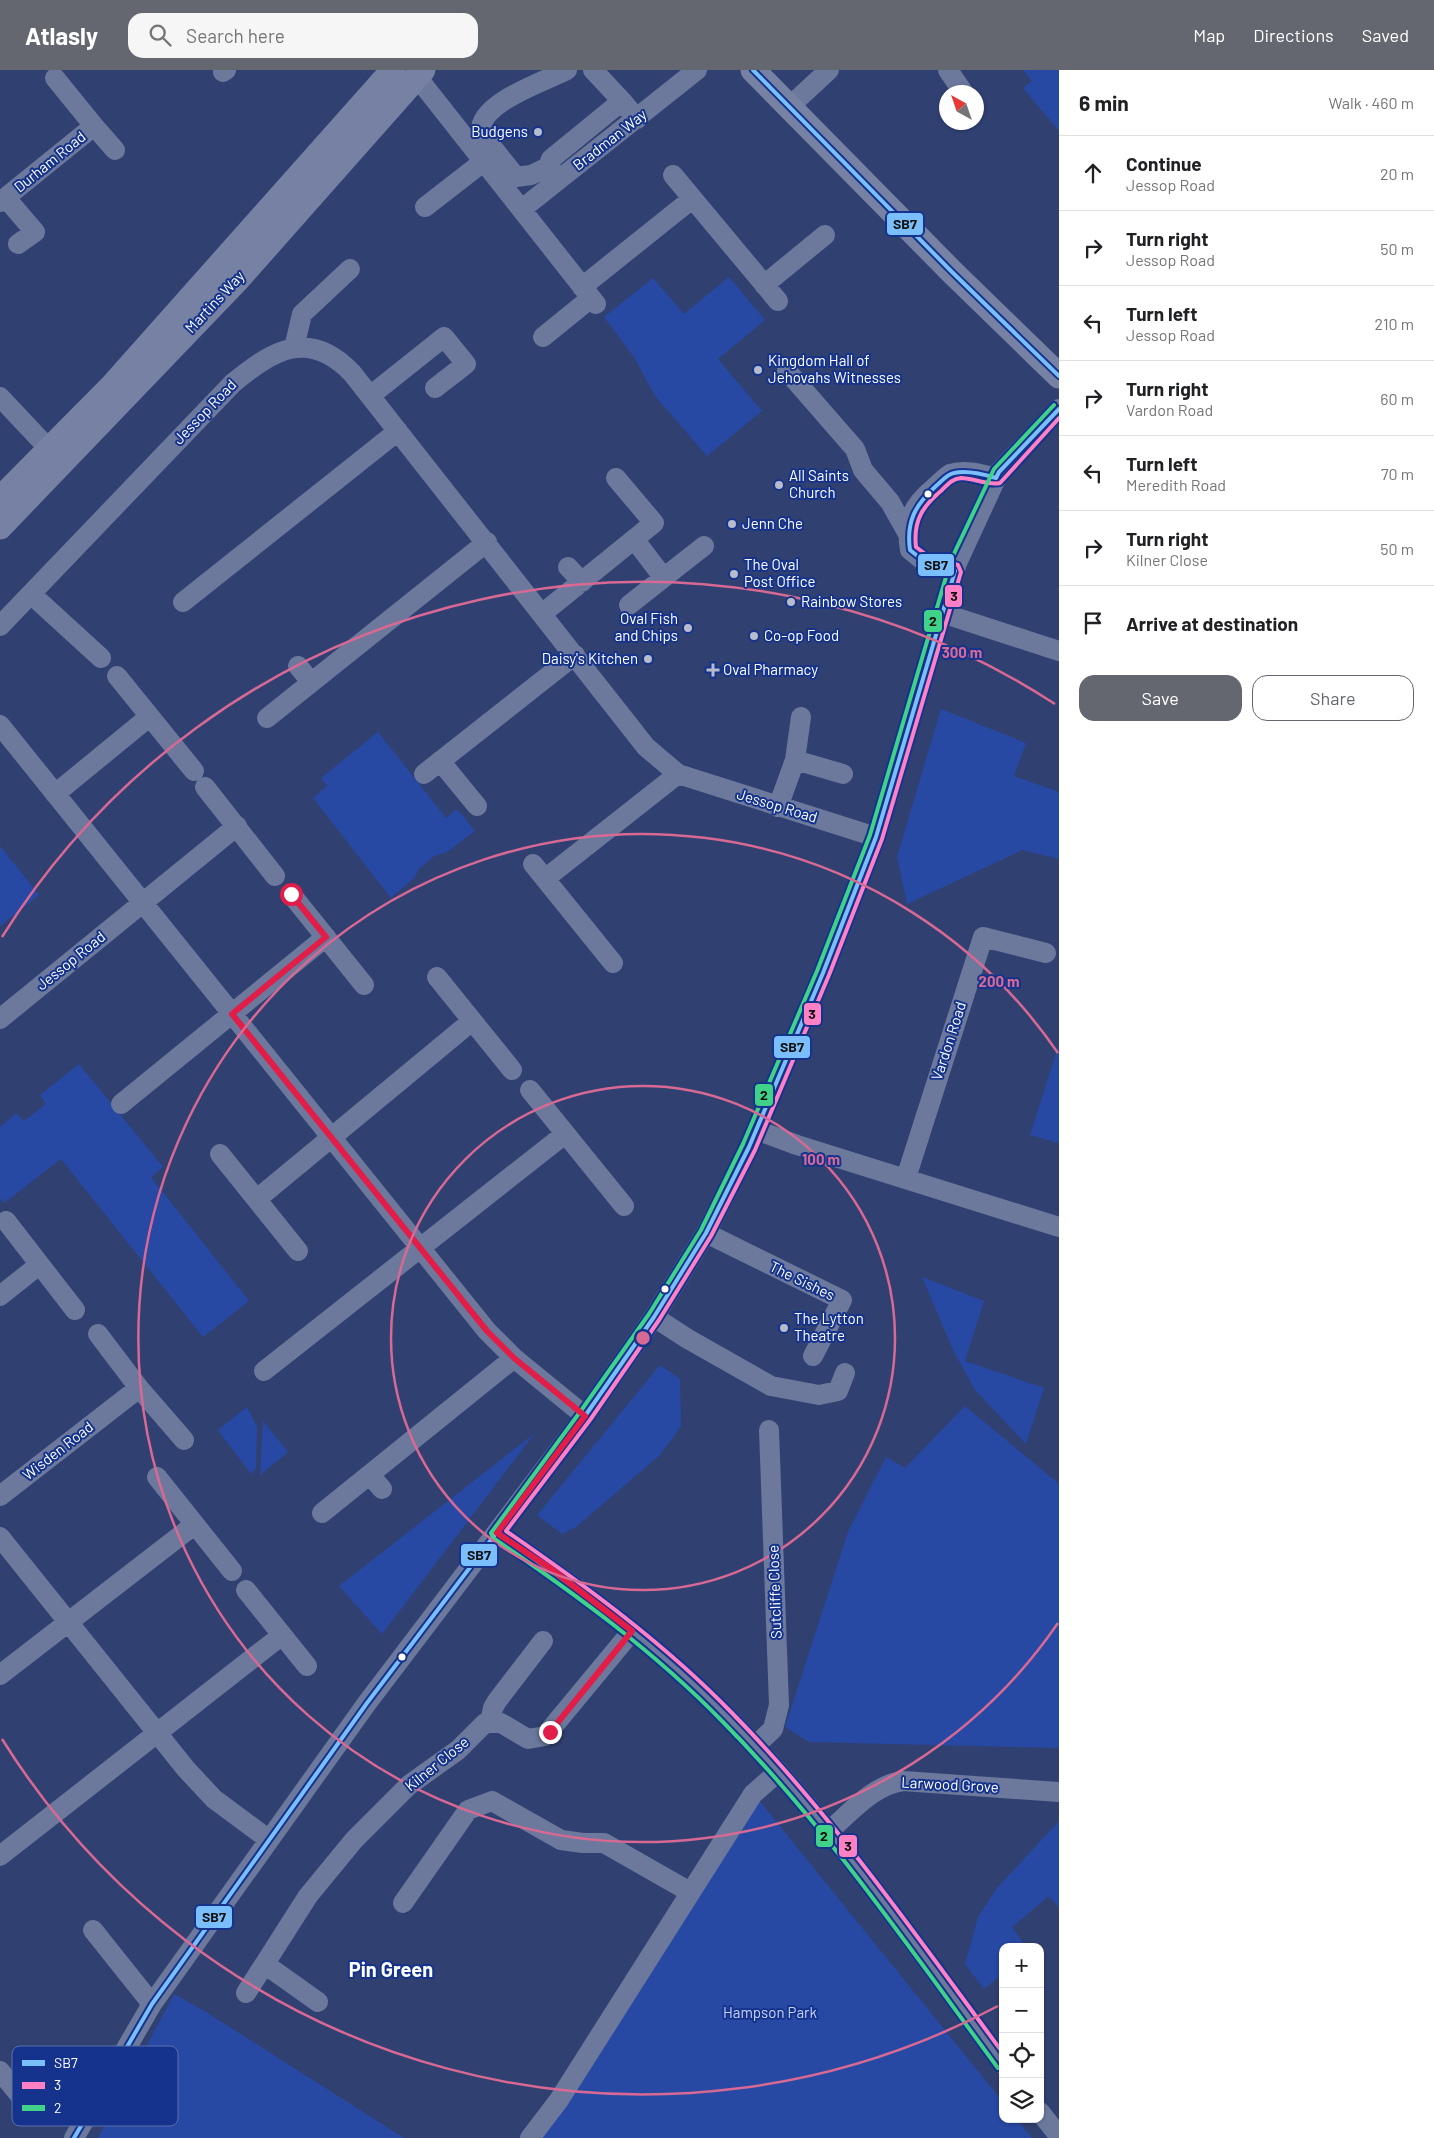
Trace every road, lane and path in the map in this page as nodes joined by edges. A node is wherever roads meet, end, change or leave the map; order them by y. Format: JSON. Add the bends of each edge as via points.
{"nodes":[{"id":1,"x":393,"y":70,"type":"edge"},
{"id":2,"x":567,"y":70,"type":"edge"},
{"id":3,"x":593,"y":70,"type":"edge"},
{"id":4,"x":697,"y":70,"type":"edge"},
{"id":5,"x":753,"y":70,"type":"edge"},
{"id":6,"x":828,"y":70,"type":"edge"},
{"id":7,"x":948,"y":70,"type":"edge"},
{"id":8,"x":420,"y":74,"type":"edge"},
{"id":9,"x":55,"y":78,"type":"dead end"},
{"id":10,"x":958,"y":85,"type":"edge"},
{"id":11,"x":622,"y":101,"type":"junction"},
{"id":12,"x":789,"y":107,"type":"junction"},
{"id":13,"x":637,"y":119,"type":"junction"},
{"id":14,"x":94,"y":126,"type":"junction"},
{"id":15,"x":115,"y":150,"type":"dead end"},
{"id":16,"x":482,"y":162,"type":"junction"},
{"id":17,"x":554,"y":173,"type":"junction"},
{"id":18,"x":674,"y":175,"type":"dead end"},
{"id":19,"x":692,"y":199,"type":"junction"},
{"id":20,"x":3,"y":200,"type":"edge"},
{"id":21,"x":424,"y":207,"type":"dead end"},
{"id":22,"x":522,"y":209,"type":"junction"},
{"id":23,"x":825,"y":235,"type":"dead end"},
{"id":24,"x":18,"y":244,"type":"dead end"},
{"id":25,"x":350,"y":269,"type":"dead end"},
{"id":26,"x":764,"y":285,"type":"junction"},
{"id":27,"x":590,"y":296,"type":"junction"},
{"id":28,"x":778,"y":301,"type":"dead end"},
{"id":29,"x":543,"y":337,"type":"dead end"},
{"id":30,"x":294,"y":348,"type":"junction"},
{"id":31,"x":787,"y":370,"type":"dead end"},
{"id":32,"x":1059,"y":376,"type":"edge"},
{"id":33,"x":435,"y":388,"type":"dead end"},
{"id":34,"x":370,"y":396,"type":"junction"},
{"id":35,"x":0,"y":397,"type":"edge"},
{"id":36,"x":1059,"y":409,"type":"edge"},
{"id":37,"x":398,"y":431,"type":"junction"},
{"id":38,"x":50,"y":450,"type":"junction"},
{"id":39,"x":616,"y":478,"type":"dead end"},
{"id":40,"x":996,"y":478,"type":"junction"},
{"id":41,"x":0,"y":499,"type":"edge"},
{"id":42,"x":0,"y":527,"type":"edge"},
{"id":43,"x":907,"y":532,"type":"junction"},
{"id":44,"x":634,"y":539,"type":"junction"},
{"id":45,"x":487,"y":542,"type":"junction"},
{"id":46,"x":704,"y":546,"type":"dead end"},
{"id":47,"x":568,"y":566,"type":"dead end"},
{"id":48,"x":955,"y":571,"type":"junction"},
{"id":49,"x":663,"y":577,"type":"junction"},
{"id":50,"x":582,"y":582,"type":"junction"},
{"id":51,"x":31,"y":594,"type":"junction"},
{"id":52,"x":183,"y":602,"type":"dead end"},
{"id":53,"x":629,"y":605,"type":"dead end"},
{"id":54,"x":942,"y":613,"type":"junction"},
{"id":55,"x":543,"y":614,"type":"junction"},
{"id":56,"x":0,"y":626,"type":"edge"},
{"id":57,"x":1059,"y":651,"type":"edge"},
{"id":58,"x":576,"y":655,"type":"junction"},
{"id":59,"x":101,"y":658,"type":"dead end"},
{"id":60,"x":298,"y":666,"type":"dead end"},
{"id":61,"x":117,"y":676,"type":"dead end"},
{"id":62,"x":311,"y":682,"type":"junction"},
{"id":63,"x":149,"y":717,"type":"junction"},
{"id":64,"x":801,"y":717,"type":"dead end"},
{"id":65,"x":267,"y":718,"type":"dead end"},
{"id":66,"x":0,"y":725,"type":"edge"},
{"id":67,"x":795,"y":760,"type":"junction"},
{"id":68,"x":440,"y":761,"type":"junction"},
{"id":69,"x":424,"y":774,"type":"dead end"},
{"id":70,"x":678,"y":774,"type":"junction"},
{"id":71,"x":843,"y":774,"type":"dead end"},
{"id":72,"x":55,"y":794,"type":"junction"},
{"id":73,"x":477,"y":806,"type":"dead end"},
{"id":74,"x":778,"y":807,"type":"junction"},
{"id":75,"x":237,"y":826,"type":"junction"},
{"id":76,"x":876,"y":837,"type":"junction"},
{"id":77,"x":275,"y":876,"type":"dead end"},
{"id":78,"x":291,"y":894,"type":"dead end"},
{"id":79,"x":142,"y":903,"type":"junction"},
{"id":80,"x":326,"y":937,"type":"junction"},
{"id":81,"x":1046,"y":953,"type":"dead end"},
{"id":82,"x":613,"y":963,"type":"dead end"},
{"id":83,"x":437,"y":977,"type":"dead end"},
{"id":84,"x":364,"y":985,"type":"dead end"},
{"id":85,"x":232,"y":1014,"type":"junction"},
{"id":86,"x":0,"y":1020,"type":"edge"},
{"id":87,"x":472,"y":1021,"type":"junction"},
{"id":88,"x":512,"y":1070,"type":"dead end"},
{"id":89,"x":530,"y":1090,"type":"dead end"},
{"id":90,"x":121,"y":1104,"type":"dead end"},
{"id":91,"x":756,"y":1130,"type":"junction"},
{"id":92,"x":565,"y":1134,"type":"junction"},
{"id":93,"x":331,"y":1137,"type":"junction"},
{"id":94,"x":220,"y":1154,"type":"dead end"},
{"id":95,"x":906,"y":1178,"type":"junction"},
{"id":96,"x":257,"y":1199,"type":"junction"},
{"id":97,"x":624,"y":1206,"type":"dead end"},
{"id":98,"x":6,"y":1221,"type":"dead end"},
{"id":99,"x":1059,"y":1227,"type":"edge"},
{"id":100,"x":706,"y":1233,"type":"junction"},
{"id":101,"x":419,"y":1248,"type":"junction"},
{"id":102,"x":298,"y":1251,"type":"dead end"},
{"id":103,"x":39,"y":1265,"type":"junction"},
{"id":104,"x":0,"y":1296,"type":"edge"},
{"id":105,"x":75,"y":1310,"type":"dead end"},
{"id":106,"x":654,"y":1317,"type":"junction"},
{"id":107,"x":98,"y":1334,"type":"dead end"},
{"id":108,"x":813,"y":1356,"type":"dead end"},
{"id":109,"x":514,"y":1358,"type":"junction"},
{"id":110,"x":264,"y":1372,"type":"dead end"},
{"id":111,"x":845,"y":1373,"type":"dead end"},
{"id":112,"x":139,"y":1388,"type":"junction"},
{"id":113,"x":585,"y":1416,"type":"junction"},
{"id":114,"x":770,"y":1430,"type":"dead end"},
{"id":115,"x":184,"y":1440,"type":"dead end"},
{"id":116,"x":157,"y":1478,"type":"dead end"},
{"id":117,"x":0,"y":1496,"type":"edge"},
{"id":118,"x":322,"y":1513,"type":"dead end"},
{"id":119,"x":194,"y":1525,"type":"junction"},
{"id":120,"x":497,"y":1533,"type":"junction"},
{"id":121,"x":0,"y":1537,"type":"edge"},
{"id":122,"x":232,"y":1571,"type":"dead end"},
{"id":123,"x":246,"y":1590,"type":"dead end"},
{"id":124,"x":68,"y":1622,"type":"junction"},
{"id":125,"x":632,"y":1631,"type":"junction"},
{"id":126,"x":281,"y":1636,"type":"junction"},
{"id":127,"x":543,"y":1641,"type":"dead end"},
{"id":128,"x":307,"y":1666,"type":"dead end"},
{"id":129,"x":0,"y":1675,"type":"edge"},
{"id":130,"x":490,"y":1722,"type":"junction"},
{"id":131,"x":156,"y":1734,"type":"junction"},
{"id":132,"x":755,"y":1746,"type":"junction"},
{"id":133,"x":778,"y":1772,"type":"junction"},
{"id":134,"x":1059,"y":1792,"type":"edge"},
{"id":135,"x":828,"y":1832,"type":"junction"},
{"id":136,"x":268,"y":1839,"type":"junction"},
{"id":137,"x":0,"y":1856,"type":"edge"},
{"id":138,"x":690,"y":1892,"type":"junction"},
{"id":139,"x":403,"y":1903,"type":"dead end"},
{"id":140,"x":93,"y":1930,"type":"dead end"},
{"id":141,"x":266,"y":1965,"type":"junction"},
{"id":142,"x":246,"y":1993,"type":"dead end"},
{"id":143,"x":318,"y":2002,"type":"dead end"},
{"id":144,"x":152,"y":2004,"type":"junction"},
{"id":145,"x":128,"y":2046,"type":"edge"},
{"id":146,"x":999,"y":2059,"type":"edge"},
{"id":147,"x":0,"y":2071,"type":"edge"},
{"id":148,"x":12,"y":2086,"type":"edge"},
{"id":149,"x":1044,"y":2117,"type":"edge"},
{"id":150,"x":81,"y":2126,"type":"edge"},
{"id":151,"x":1059,"y":2136,"type":"edge"},
{"id":152,"x":74,"y":2138,"type":"edge"},
{"id":153,"x":530,"y":2138,"type":"edge"}],
"edges":[{"from":1,"to":38,"type":"main road","name":"Martins Way","via":[[112,386]]},
{"from":2,"to":17,"type":"street","via":[[542,83],[528,86],[485,115],[480,125],[481,132],[516,177]]},
{"from":3,"to":11,"type":"street"},
{"from":4,"to":13,"type":"street","name":"Bradman Way"},
{"from":5,"to":12,"type":"main road"},
{"from":6,"to":12,"type":"street"},
{"from":7,"to":10,"type":"street"},
{"from":8,"to":16,"type":"street"},
{"from":8,"to":42,"type":"main road","name":"Martins Way","via":[[238,279]]},
{"from":9,"to":14,"type":"street","name":"Durham Road"},
{"from":11,"to":13,"type":"street"},
{"from":11,"to":17,"type":"street","via":[[551,159]]},
{"from":12,"to":32,"type":"main road"},
{"from":13,"to":17,"type":"street","name":"Bradman Way"},
{"from":14,"to":15,"type":"street","name":"Durham Road"},
{"from":14,"to":20,"type":"street","name":"Durham Road"},
{"from":16,"to":21,"type":"street"},
{"from":16,"to":22,"type":"street"},
{"from":17,"to":22,"type":"street","name":"Bradman Way"},
{"from":18,"to":19,"type":"street"},
{"from":19,"to":26,"type":"street"},
{"from":19,"to":27,"type":"street"},
{"from":20,"to":24,"type":"street","name":"Durham Road","via":[[40,238]]},
{"from":22,"to":27,"type":"street"},
{"from":23,"to":26,"type":"street"},
{"from":25,"to":30,"type":"street","via":[[302,314]]},
{"from":26,"to":28,"type":"street"},
{"from":27,"to":29,"type":"street"},
{"from":30,"to":34,"type":"street","name":"Jessop Road","via":[[313,349],[335,357]]},
{"from":30,"to":51,"type":"street","name":"Jessop Road","via":[[266,357],[233,383]]},
{"from":31,"to":43,"type":"street","via":[[855,450],[863,470],[890,502]]},
{"from":33,"to":34,"type":"street","via":[[466,364],[444,337]]},
{"from":34,"to":37,"type":"street","name":"Jessop Road"},
{"from":35,"to":38,"type":"street"},
{"from":36,"to":40,"type":"street"},
{"from":37,"to":45,"type":"street","name":"Jessop Road"},
{"from":37,"to":52,"type":"street","via":[[217,564]]},
{"from":38,"to":41,"type":"main road","name":"Martins Way"},
{"from":39,"to":44,"type":"street","via":[[654,523]]},
{"from":40,"to":43,"type":"street","via":[[946,467],[911,514]]},
{"from":40,"to":48,"type":"street"},
{"from":43,"to":48,"type":"street","via":[[910,550],[925,562]]},
{"from":44,"to":49,"type":"street"},
{"from":44,"to":50,"type":"street"},
{"from":45,"to":55,"type":"street","name":"Jessop Road"},
{"from":45,"to":62,"type":"street"},
{"from":46,"to":49,"type":"street"},
{"from":47,"to":50,"type":"street"},
{"from":48,"to":54,"type":"street"},
{"from":49,"to":53,"type":"street"},
{"from":50,"to":55,"type":"street"},
{"from":51,"to":56,"type":"street","name":"Jessop Road"},
{"from":51,"to":59,"type":"street"},
{"from":54,"to":57,"type":"street"},
{"from":54,"to":76,"type":"street"},
{"from":55,"to":58,"type":"street","name":"Jessop Road"},
{"from":58,"to":68,"type":"street"},
{"from":58,"to":70,"type":"street","name":"Jessop Road","via":[[646,746]]},
{"from":60,"to":62,"type":"street"},
{"from":61,"to":63,"type":"street"},
{"from":62,"to":65,"type":"street"},
{"from":63,"to":72,"type":"street"},
{"from":63,"to":75,"type":"street"},
{"from":64,"to":67,"type":"street"},
{"from":66,"to":72,"type":"street"},
{"from":67,"to":71,"type":"street"},
{"from":67,"to":74,"type":"street"},
{"from":68,"to":69,"type":"street"},
{"from":68,"to":73,"type":"street"},
{"from":70,"to":74,"type":"street","name":"Jessop Road"},
{"from":70,"to":82,"type":"street","via":[[539,871]]},
{"from":72,"to":79,"type":"street"},
{"from":74,"to":76,"type":"street","name":"Jessop Road"},
{"from":75,"to":77,"type":"street"},
{"from":75,"to":79,"type":"street","name":"Jessop Road"},
{"from":76,"to":91,"type":"street"},
{"from":78,"to":80,"type":"street"},
{"from":79,"to":85,"type":"street"},
{"from":79,"to":86,"type":"street","name":"Jessop Road"},
{"from":80,"to":84,"type":"street"},
{"from":80,"to":85,"type":"street"},
{"from":81,"to":95,"type":"street","name":"Vardon Road","via":[[983,937]]},
{"from":83,"to":87,"type":"street"},
{"from":85,"to":90,"type":"street"},
{"from":85,"to":93,"type":"street"},
{"from":87,"to":88,"type":"street"},
{"from":87,"to":93,"type":"street"},
{"from":89,"to":92,"type":"street"},
{"from":91,"to":95,"type":"street"},
{"from":91,"to":100,"type":"street"},
{"from":92,"to":97,"type":"street"},
{"from":92,"to":101,"type":"street"},
{"from":93,"to":96,"type":"street"},
{"from":93,"to":101,"type":"street"},
{"from":94,"to":96,"type":"street"},
{"from":95,"to":99,"type":"street"},
{"from":96,"to":102,"type":"street"},
{"from":98,"to":103,"type":"street"},
{"from":100,"to":106,"type":"street"},
{"from":100,"to":108,"type":"street","name":"The Sishes","via":[[842,1300]]},
{"from":101,"to":109,"type":"street","via":[[487,1331]]},
{"from":101,"to":110,"type":"street"},
{"from":103,"to":104,"type":"street"},
{"from":103,"to":105,"type":"street"},
{"from":106,"to":111,"type":"street","via":[[771,1386],[819,1395],[838,1391]]},
{"from":106,"to":113,"type":"street"},
{"from":107,"to":112,"type":"street"},
{"from":109,"to":113,"type":"street"},
{"from":109,"to":118,"type":"street","via":[[376,1482]]},
{"from":112,"to":115,"type":"street"},
{"from":112,"to":117,"type":"street","name":"Wisden Road"},
{"from":113,"to":120,"type":"street"},
{"from":114,"to":132,"type":"street","name":"Sutcliffe Close","via":[[779,1706],[773,1729]]},
{"from":116,"to":119,"type":"street"},
{"from":119,"to":122,"type":"street"},
{"from":119,"to":124,"type":"street"},
{"from":120,"to":125,"type":"street","via":[[550,1568]]},
{"from":120,"to":136,"type":"street"},
{"from":121,"to":124,"type":"street"},
{"from":123,"to":126,"type":"street"},
{"from":124,"to":129,"type":"street"},
{"from":124,"to":131,"type":"street"},
{"from":125,"to":130,"type":"street","via":[[545,1736],[528,1739],[507,1725]]},
{"from":125,"to":132,"type":"street","via":[[708,1698]]},
{"from":126,"to":128,"type":"street"},
{"from":126,"to":131,"type":"street"},
{"from":127,"to":130,"type":"street","via":[[497,1701]]},
{"from":130,"to":141,"type":"street","name":"Kilner Close","via":[[409,1785],[354,1840],[308,1896]]},
{"from":131,"to":136,"type":"street","via":[[214,1799]]},
{"from":131,"to":137,"type":"street"},
{"from":132,"to":133,"type":"street"},
{"from":133,"to":135,"type":"street"},
{"from":133,"to":138,"type":"street","via":[[753,1794]]},
{"from":134,"to":135,"type":"street","name":"Larwood Grove","via":[[903,1781],[891,1783],[876,1791]]},
{"from":135,"to":146,"type":"street"},
{"from":136,"to":144,"type":"street"},
{"from":138,"to":139,"type":"street","via":[[604,1844],[561,1840],[492,1801],[468,1810]]},
{"from":138,"to":153,"type":"street","via":[[558,2100]]},
{"from":140,"to":144,"type":"street"},
{"from":141,"to":142,"type":"street","name":"Kilner Close"},
{"from":141,"to":143,"type":"street"},
{"from":144,"to":145,"type":"street"},
{"from":147,"to":148,"type":"street"},
{"from":149,"to":151,"type":"street"},
{"from":150,"to":152,"type":"street"}]}
